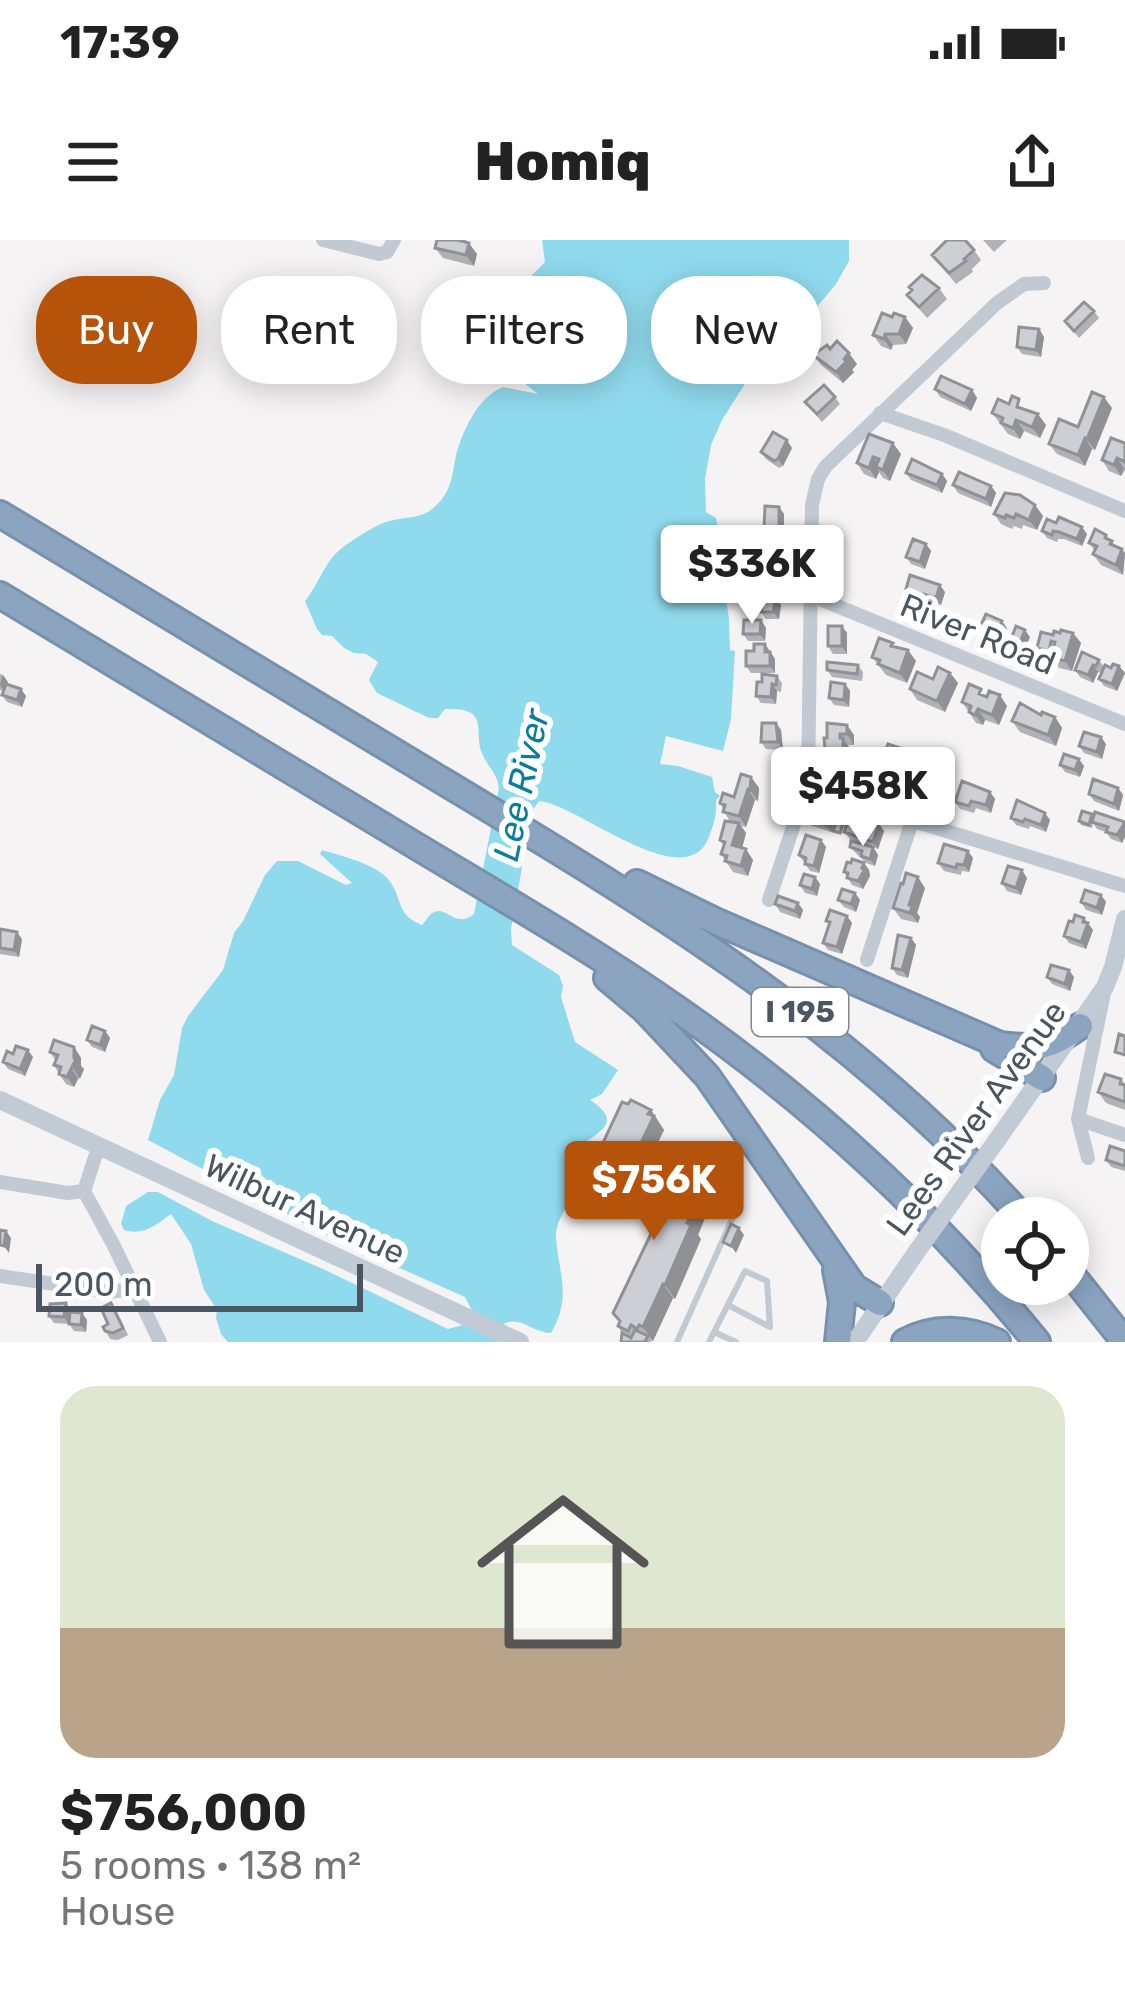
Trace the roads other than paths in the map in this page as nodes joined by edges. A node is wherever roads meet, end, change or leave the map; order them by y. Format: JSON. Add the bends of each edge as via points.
{"nodes":[{"id":1,"x":323,"y":240,"type":"edge"},
{"id":2,"x":394,"y":240,"type":"edge"},
{"id":3,"x":1044,"y":283,"type":"dead end"},
{"id":4,"x":880,"y":413,"type":"junction"},
{"id":5,"x":1125,"y":512,"type":"edge"},
{"id":6,"x":0,"y":514,"type":"edge"},
{"id":7,"x":0,"y":595,"type":"edge"},
{"id":8,"x":810,"y":595,"type":"junction"},
{"id":9,"x":1125,"y":724,"type":"edge"},
{"id":10,"x":806,"y":788,"type":"junction"},
{"id":11,"x":912,"y":821,"type":"junction"},
{"id":12,"x":542,"y":841,"type":"junction"},
{"id":13,"x":1125,"y":886,"type":"edge"},
{"id":14,"x":769,"y":900,"type":"dead end"},
{"id":15,"x":533,"y":917,"type":"junction"},
{"id":16,"x":1125,"y":919,"type":"edge"},
{"id":17,"x":867,"y":961,"type":"dead end"},
{"id":18,"x":1105,"y":987,"type":"junction"},
{"id":19,"x":950,"y":1023,"type":"junction"},
{"id":20,"x":1080,"y":1026,"type":"junction"},
{"id":21,"x":1042,"y":1078,"type":"junction"},
{"id":22,"x":0,"y":1100,"type":"edge"},
{"id":23,"x":1078,"y":1119,"type":"junction"},
{"id":24,"x":1125,"y":1135,"type":"edge"},
{"id":25,"x":99,"y":1145,"type":"junction"},
{"id":26,"x":676,"y":1156,"type":"dead end"},
{"id":27,"x":1088,"y":1158,"type":"dead end"},
{"id":28,"x":0,"y":1182,"type":"edge"},
{"id":29,"x":84,"y":1191,"type":"junction"},
{"id":30,"x":1002,"y":1197,"type":"edge"},
{"id":31,"x":824,"y":1246,"type":"junction"},
{"id":32,"x":0,"y":1276,"type":"edge"},
{"id":33,"x":134,"y":1289,"type":"junction"},
{"id":34,"x":1089,"y":1297,"type":"edge"},
{"id":35,"x":880,"y":1303,"type":"junction"},
{"id":36,"x":728,"y":1305,"type":"junction"},
{"id":37,"x":714,"y":1332,"type":"junction"},
{"id":38,"x":514,"y":1339,"type":"edge"},
{"id":39,"x":160,"y":1342,"type":"edge"},
{"id":40,"x":677,"y":1342,"type":"edge"},
{"id":41,"x":709,"y":1342,"type":"edge"},
{"id":42,"x":736,"y":1342,"type":"edge"},
{"id":43,"x":838,"y":1342,"type":"edge"},
{"id":44,"x":855,"y":1342,"type":"edge"},
{"id":45,"x":905,"y":1342,"type":"edge"},
{"id":46,"x":997,"y":1342,"type":"edge"},
{"id":47,"x":1037,"y":1342,"type":"edge"},
{"id":48,"x":1125,"y":1342,"type":"edge"}],
"edges":[{"from":1,"to":2,"type":"street","via":[[379,254]]},
{"from":3,"to":4,"type":"street","via":[[1024,284],[997,303]]},
{"from":4,"to":5,"type":"street"},
{"from":4,"to":8,"type":"street","via":[[818,479]]},
{"from":6,"to":12,"type":"highway","number":"I 195"},
{"from":7,"to":15,"type":"highway","number":"I 195"},
{"from":8,"to":9,"type":"street","name":"River Road"},
{"from":8,"to":10,"type":"street"},
{"from":10,"to":11,"type":"street"},
{"from":10,"to":14,"type":"street"},
{"from":11,"to":13,"type":"street"},
{"from":11,"to":17,"type":"street"},
{"from":12,"to":19,"type":"highway"},
{"from":12,"to":30,"type":"highway","number":"I 195","via":[[812,1021]]},
{"from":15,"to":31,"type":"highway","via":[[644,1009],[707,1076]]},
{"from":15,"to":47,"type":"highway","number":"I 195","via":[[675,1007],[816,1115],[946,1238]]},
{"from":16,"to":18,"type":"main road","name":"Lees River Avenue"},
{"from":18,"to":20,"type":"main road","name":"Lees River Avenue"},
{"from":18,"to":23,"type":"street"},
{"from":19,"to":20,"type":"highway","via":[[1000,1046],[1031,1048]]},
{"from":19,"to":21,"type":"highway"},
{"from":20,"to":21,"type":"main road","name":"Lees River Avenue"},
{"from":21,"to":35,"type":"main road","name":"Lees River Avenue","bridge":true},
{"from":22,"to":25,"type":"main road","name":"Wilbur Avenue"},
{"from":23,"to":24,"type":"street"},
{"from":23,"to":27,"type":"street"},
{"from":25,"to":29,"type":"street"},
{"from":25,"to":38,"type":"main road","name":"Wilbur Avenue"},
{"from":26,"to":40,"type":"lane","via":[[721,1181],[734,1215]]},
{"from":28,"to":29,"type":"street"},
{"from":29,"to":33,"type":"street"},
{"from":31,"to":35,"type":"highway","via":[[854,1287]]},
{"from":31,"to":43,"type":"highway","via":[[842,1293]]},
{"from":32,"to":33,"type":"street"},
{"from":33,"to":39,"type":"street"},
{"from":34,"to":48,"type":"highway"},
{"from":35,"to":44,"type":"main road","name":"Lees River Avenue"},
{"from":36,"to":36,"type":"lane","via":[[745,1271],[767,1281],[770,1328]]},
{"from":36,"to":37,"type":"lane"},
{"from":37,"to":41,"type":"lane"},
{"from":37,"to":42,"type":"lane"},
{"from":45,"to":46,"type":"highway","via":[[949,1330]]}]}
